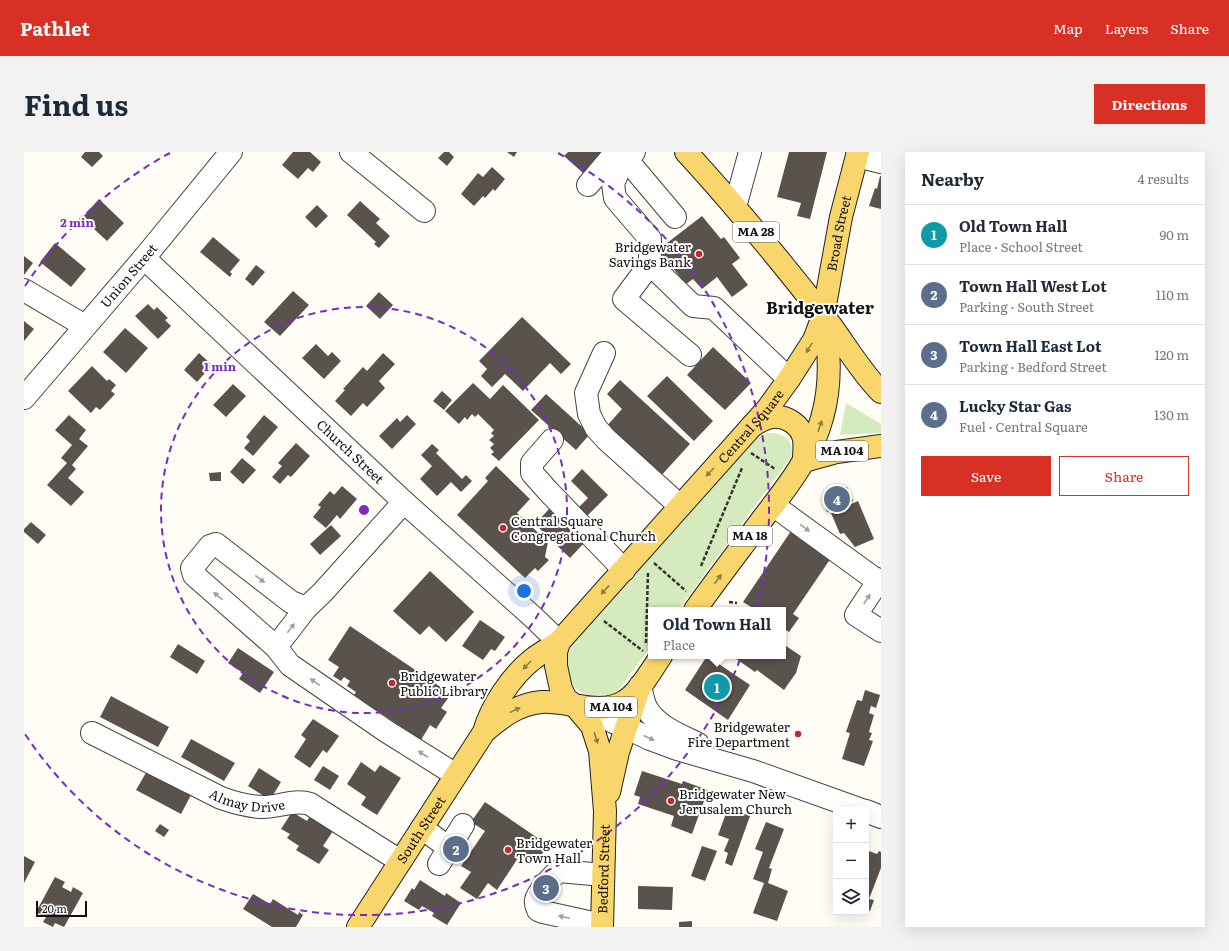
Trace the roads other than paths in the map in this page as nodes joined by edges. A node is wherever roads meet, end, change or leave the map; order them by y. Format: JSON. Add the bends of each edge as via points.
{"nodes":[{"id":1,"x":231,"y":152,"type":"edge"},
{"id":2,"x":352,"y":152,"type":"edge"},
{"id":3,"x":686,"y":152,"type":"edge"},
{"id":4,"x":750,"y":152,"type":"edge"},
{"id":5,"x":857,"y":154,"type":"edge"},
{"id":6,"x":626,"y":155,"type":"edge"},
{"id":7,"x":881,"y":162,"type":"edge"},
{"id":8,"x":588,"y":185,"type":"dead end"},
{"id":9,"x":735,"y":207,"type":"junction"},
{"id":10,"x":424,"y":211,"type":"dead end"},
{"id":11,"x":674,"y":218,"type":"dead end"},
{"id":12,"x":144,"y":258,"type":"junction"},
{"id":13,"x":650,"y":264,"type":"junction"},
{"id":14,"x":24,"y":290,"type":"edge"},
{"id":15,"x":824,"y":316,"type":"junction"},
{"id":16,"x":85,"y":326,"type":"junction"},
{"id":17,"x":604,"y":353,"type":"dead end"},
{"id":18,"x":690,"y":355,"type":"dead end"},
{"id":19,"x":789,"y":379,"type":"junction"},
{"id":20,"x":881,"y":392,"type":"edge"},
{"id":21,"x":24,"y":398,"type":"edge"},
{"id":22,"x":752,"y":426,"type":"junction"},
{"id":23,"x":552,"y":440,"type":"dead end"},
{"id":24,"x":881,"y":446,"type":"edge"},
{"id":25,"x":804,"y":461,"type":"junction"},
{"id":26,"x":404,"y":502,"type":"junction"},
{"id":27,"x":773,"y":505,"type":"junction"},
{"id":28,"x":680,"y":506,"type":"junction"},
{"id":29,"x":624,"y":570,"type":"junction"},
{"id":30,"x":880,"y":581,"type":"edge"},
{"id":31,"x":692,"y":602,"type":"edge"},
{"id":32,"x":306,"y":608,"type":"junction"},
{"id":33,"x":881,"y":631,"type":"edge"},
{"id":34,"x":559,"y":642,"type":"junction"},
{"id":35,"x":276,"y":647,"type":"junction"},
{"id":36,"x":659,"y":659,"type":"edge"},
{"id":37,"x":640,"y":686,"type":"junction"},
{"id":38,"x":575,"y":706,"type":"junction"},
{"id":39,"x":625,"y":727,"type":"junction"},
{"id":40,"x":484,"y":732,"type":"junction"},
{"id":41,"x":92,"y":733,"type":"dead end"},
{"id":42,"x":753,"y":771,"type":"junction"},
{"id":43,"x":456,"y":775,"type":"junction"},
{"id":44,"x":854,"y":807,"type":"edge"},
{"id":45,"x":605,"y":812,"type":"junction"},
{"id":46,"x":869,"y":813,"type":"edge"},
{"id":47,"x":881,"y":817,"type":"edge"},
{"id":48,"x":463,"y":825,"type":"dead end"},
{"id":49,"x":422,"y":828,"type":"junction"},
{"id":50,"x":400,"y":861,"type":"junction"},
{"id":51,"x":603,"y":875,"type":"junction"},
{"id":52,"x":602,"y":926,"type":"edge"},
{"id":53,"x":358,"y":927,"type":"edge"}],
"edges":[{"from":1,"to":12,"type":"street","name":"Union Street"},
{"from":2,"to":10,"type":"street"},
{"from":3,"to":9,"type":"main road","number":"MA 28"},
{"from":4,"to":9,"type":"street"},
{"from":5,"to":7,"type":"street"},
{"from":5,"to":15,"type":"main road","name":"Broad Street","number":"MA 18","via":[[840,217]]},
{"from":6,"to":8,"type":"street"},
{"from":6,"to":11,"type":"street"},
{"from":6,"to":13,"type":"street","via":[[613,184],[616,198],[650,239]]},
{"from":9,"to":15,"type":"main road","number":"MA 28"},
{"from":12,"to":16,"type":"street","name":"Union Street"},
{"from":12,"to":26,"type":"street","name":"Church Street"},
{"from":13,"to":18,"type":"street","via":[[624,299]]},
{"from":13,"to":19,"type":"street","via":[[693,306],[714,308]]},
{"from":14,"to":16,"type":"street"},
{"from":15,"to":19,"type":"main road","name":"Central Square","number":"MA 18","one_way":true,"via":[[814,340]]},
{"from":15,"to":20,"type":"main road"},
{"from":25,"to":15,"type":"main road","number":"MA 18","one_way":true,"via":[[816,439],[827,399],[829,359]]},
{"from":16,"to":21,"type":"street","name":"Union Street"},
{"from":17,"to":28,"type":"street","via":[[586,393],[589,414],[596,428],[606,439]]},
{"from":19,"to":22,"type":"main road","name":"Central Square","number":"MA 18"},
{"from":22,"to":25,"type":"main road","via":[[772,417],[780,417],[793,423],[804,439]]},
{"from":22,"to":28,"type":"main road","name":"Central Square","number":"MA 18","one_way":true},
{"from":23,"to":29,"type":"street","via":[[532,463],[532,473]]},
{"from":24,"to":25,"type":"main road","number":"MA 104","via":[[837,452]]},
{"from":25,"to":27,"type":"main road","number":"MA 18"},
{"from":26,"to":32,"type":"street","via":[[322,594]]},
{"from":26,"to":34,"type":"street","name":"Church Street"},
{"from":27,"to":30,"type":"street","one_way":true},
{"from":31,"to":27,"type":"main road","number":"MA 18","one_way":true},
{"from":28,"to":29,"type":"main road","name":"Central Square","number":"MA 18"},
{"from":29,"to":34,"type":"main road","name":"Central Square","number":"MA 18","one_way":true},
{"from":33,"to":30,"type":"street","one_way":true,"via":[[856,616]]},
{"from":35,"to":32,"type":"street","one_way":true},
{"from":35,"to":32,"type":"street","one_way":true,"via":[[194,576],[192,568],[210,546],[216,544],[291,602]]},
{"from":34,"to":38,"type":"main road","via":[[556,652],[558,677],[566,698]]},
{"from":34,"to":40,"type":"main road","name":"South Street","number":"MA 104","one_way":true,"via":[[532,659],[509,685],[488,718]]},
{"from":43,"to":35,"type":"street","one_way":true,"via":[[290,665]]},
{"from":36,"to":37,"type":"main road"},
{"from":37,"to":38,"type":"main road","number":"MA 104","via":[[632,696],[619,704],[601,708]]},
{"from":37,"to":39,"type":"main road","name":"Bedford Street"},
{"from":37,"to":42,"type":"street","via":[[646,708],[658,721],[672,731]]},
{"from":38,"to":39,"type":"street"},
{"from":40,"to":38,"type":"main road","name":"South Street","number":"MA 104","one_way":true,"via":[[522,706],[540,702]]},
{"from":38,"to":45,"type":"main road","name":"Bedford Street","one_way":true,"via":[[592,726],[597,740]]},
{"from":39,"to":42,"type":"street","one_way":true,"via":[[677,749]]},
{"from":39,"to":45,"type":"main road","name":"Bedford Street"},
{"from":40,"to":43,"type":"main road","name":"South Street","number":"MA 104"},
{"from":41,"to":50,"type":"street","name":"Almay Drive","via":[[221,798],[264,807],[302,802],[310,804]]},
{"from":42,"to":44,"type":"street"},
{"from":43,"to":49,"type":"main road","name":"South Street","number":"MA 104"},
{"from":45,"to":51,"type":"main road","name":"Bedford Street"},
{"from":46,"to":47,"type":"street"},
{"from":48,"to":49,"type":"street","via":[[444,856]]},
{"from":49,"to":50,"type":"main road","name":"South Street","number":"MA 104"},
{"from":50,"to":53,"type":"main road","name":"South Street","number":"MA 104"},
{"from":51,"to":52,"type":"main road","name":"Bedford Street"},
{"from":52,"to":51,"type":"street","one_way":true,"via":[[543,912],[538,910],[536,901],[538,895],[559,872]]}]}
